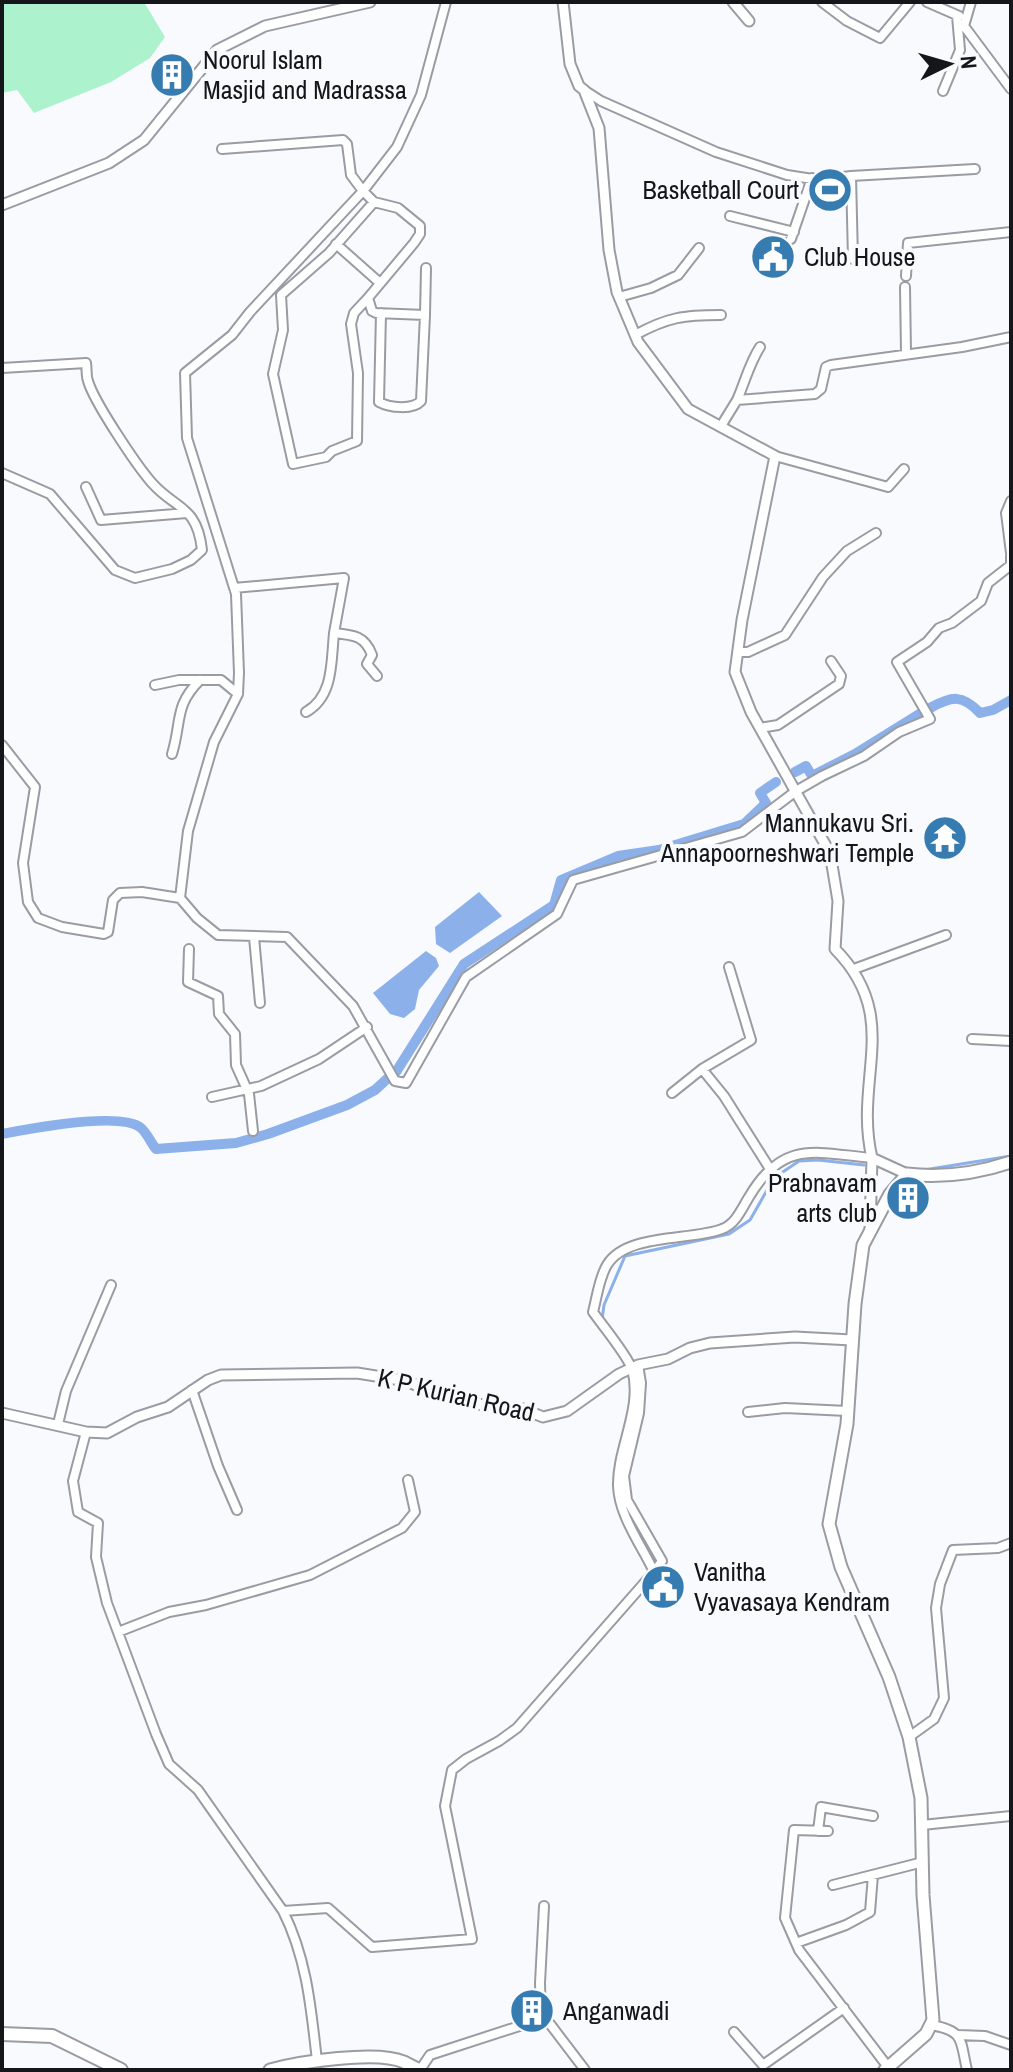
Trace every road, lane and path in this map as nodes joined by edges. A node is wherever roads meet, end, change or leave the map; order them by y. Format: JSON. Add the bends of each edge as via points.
{"nodes":[{"id":1,"x":370,"y":2,"type":"edge"},
{"id":2,"x":446,"y":2,"type":"edge"},
{"id":3,"x":563,"y":2,"type":"edge"},
{"id":4,"x":733,"y":2,"type":"edge"},
{"id":5,"x":822,"y":2,"type":"edge"},
{"id":6,"x":910,"y":2,"type":"edge"},
{"id":7,"x":927,"y":2,"type":"edge"},
{"id":8,"x":971,"y":2,"type":"edge"},
{"id":9,"x":962,"y":16,"type":"junction"},
{"id":10,"x":749,"y":21,"type":"dead end"},
{"id":11,"x":1011,"y":89,"type":"edge"},
{"id":12,"x":584,"y":90,"type":"junction"},
{"id":13,"x":943,"y":91,"type":"dead end"},
{"id":14,"x":222,"y":149,"type":"dead end"},
{"id":15,"x":975,"y":169,"type":"dead end"},
{"id":16,"x":851,"y":176,"type":"junction"},
{"id":17,"x":812,"y":178,"type":"junction"},
{"id":18,"x":363,"y":191,"type":"junction"},
{"id":19,"x":374,"y":202,"type":"junction"},
{"id":20,"x":2,"y":205,"type":"edge"},
{"id":21,"x":730,"y":216,"type":"dead end"},
{"id":22,"x":1011,"y":232,"type":"edge"},
{"id":23,"x":336,"y":244,"type":"junction"},
{"id":24,"x":699,"y":248,"type":"dead end"},
{"id":25,"x":906,"y":256,"type":"junction"},
{"id":26,"x":426,"y":268,"type":"dead end"},
{"id":27,"x":906,"y":276,"type":"dead end"},
{"id":28,"x":380,"y":283,"type":"junction"},
{"id":29,"x":905,"y":287,"type":"dead end"},
{"id":30,"x":619,"y":297,"type":"junction"},
{"id":31,"x":368,"y":298,"type":"junction"},
{"id":32,"x":381,"y":313,"type":"junction"},
{"id":33,"x":425,"y":315,"type":"junction"},
{"id":34,"x":721,"y":315,"type":"dead end"},
{"id":35,"x":635,"y":335,"type":"junction"},
{"id":36,"x":1011,"y":337,"type":"edge"},
{"id":37,"x":760,"y":347,"type":"dead end"},
{"id":38,"x":906,"y":353,"type":"junction"},
{"id":39,"x":2,"y":368,"type":"edge"},
{"id":40,"x":737,"y":400,"type":"junction"},
{"id":41,"x":721,"y":426,"type":"junction"},
{"id":42,"x":775,"y":456,"type":"junction"},
{"id":43,"x":904,"y":469,"type":"dead end"},
{"id":44,"x":2,"y":473,"type":"edge"},
{"id":45,"x":86,"y":487,"type":"dead end"},
{"id":46,"x":1011,"y":501,"type":"edge"},
{"id":47,"x":187,"y":513,"type":"junction"},
{"id":48,"x":876,"y":533,"type":"dead end"},
{"id":49,"x":1011,"y":554,"type":"edge"},
{"id":50,"x":234,"y":588,"type":"junction"},
{"id":51,"x":334,"y":633,"type":"junction"},
{"id":52,"x":738,"y":652,"type":"junction"},
{"id":53,"x":831,"y":661,"type":"dead end"},
{"id":54,"x":377,"y":676,"type":"dead end"},
{"id":55,"x":200,"y":680,"type":"junction"},
{"id":56,"x":155,"y":685,"type":"dead end"},
{"id":57,"x":238,"y":694,"type":"junction"},
{"id":58,"x":306,"y":712,"type":"dead end"},
{"id":59,"x":760,"y":728,"type":"junction"},
{"id":60,"x":2,"y":745,"type":"edge"},
{"id":61,"x":172,"y":754,"type":"dead end"},
{"id":62,"x":794,"y":788,"type":"junction"},
{"id":63,"x":180,"y":898,"type":"junction"},
{"id":64,"x":946,"y":935,"type":"dead end"},
{"id":65,"x":254,"y":937,"type":"junction"},
{"id":66,"x":189,"y":949,"type":"dead end"},
{"id":67,"x":729,"y":967,"type":"dead end"},
{"id":68,"x":854,"y":969,"type":"junction"},
{"id":69,"x":260,"y":1003,"type":"dead end"},
{"id":70,"x":367,"y":1027,"type":"junction"},
{"id":71,"x":972,"y":1039,"type":"dead end"},
{"id":72,"x":1011,"y":1041,"type":"edge"},
{"id":73,"x":702,"y":1069,"type":"junction"},
{"id":74,"x":246,"y":1090,"type":"junction"},
{"id":75,"x":672,"y":1093,"type":"dead end"},
{"id":76,"x":212,"y":1097,"type":"dead end"},
{"id":77,"x":253,"y":1131,"type":"dead end"},
{"id":78,"x":872,"y":1158,"type":"junction"},
{"id":79,"x":1011,"y":1162,"type":"edge"},
{"id":80,"x":770,"y":1169,"type":"junction"},
{"id":81,"x":907,"y":1174,"type":"junction"},
{"id":82,"x":870,"y":1230,"type":"junction"},
{"id":83,"x":111,"y":1285,"type":"dead end"},
{"id":84,"x":852,"y":1340,"type":"junction"},
{"id":85,"x":635,"y":1366,"type":"junction"},
{"id":86,"x":192,"y":1390,"type":"junction"},
{"id":87,"x":847,"y":1411,"type":"junction"},
{"id":88,"x":748,"y":1412,"type":"dead end"},
{"id":89,"x":2,"y":1413,"type":"edge"},
{"id":90,"x":58,"y":1424,"type":"junction"},
{"id":91,"x":86,"y":1432,"type":"junction"},
{"id":92,"x":408,"y":1480,"type":"dead end"},
{"id":93,"x":237,"y":1510,"type":"dead end"},
{"id":94,"x":1011,"y":1543,"type":"edge"},
{"id":95,"x":118,"y":1632,"type":"junction"},
{"id":96,"x":909,"y":1737,"type":"junction"},
{"id":97,"x":873,"y":1816,"type":"dead end"},
{"id":98,"x":1011,"y":1816,"type":"edge"},
{"id":99,"x":922,"y":1825,"type":"junction"},
{"id":100,"x":923,"y":1862,"type":"junction"},
{"id":101,"x":873,"y":1875,"type":"junction"},
{"id":102,"x":833,"y":1885,"type":"dead end"},
{"id":103,"x":544,"y":1906,"type":"dead end"},
{"id":104,"x":283,"y":1911,"type":"junction"},
{"id":105,"x":796,"y":1943,"type":"junction"},
{"id":106,"x":844,"y":2008,"type":"junction"},
{"id":107,"x":541,"y":2019,"type":"junction"},
{"id":108,"x":931,"y":2025,"type":"junction"},
{"id":109,"x":734,"y":2032,"type":"dead end"},
{"id":110,"x":2,"y":2034,"type":"edge"},
{"id":111,"x":958,"y":2035,"type":"junction"},
{"id":112,"x":1011,"y":2045,"type":"edge"},
{"id":113,"x":317,"y":2061,"type":"junction"},
{"id":114,"x":887,"y":2069,"type":"edge"},
{"id":115,"x":121,"y":2070,"type":"edge"},
{"id":116,"x":270,"y":2070,"type":"edge"},
{"id":117,"x":420,"y":2070,"type":"edge"},
{"id":118,"x":585,"y":2070,"type":"edge"},
{"id":119,"x":967,"y":2070,"type":"edge"}],
"edges":[{"from":1,"to":20,"type":"street","via":[[265,26],[217,50],[144,140],[109,163]]},
{"from":2,"to":18,"type":"street","via":[[421,95],[397,147]]},
{"from":3,"to":12,"type":"street","via":[[570,64]]},
{"from":4,"to":10,"type":"street"},
{"from":5,"to":6,"type":"street","via":[[880,38]]},
{"from":7,"to":9,"type":"street"},
{"from":8,"to":9,"type":"street"},
{"from":9,"to":11,"type":"street"},
{"from":9,"to":13,"type":"street","via":[[960,50]]},
{"from":12,"to":17,"type":"street","via":[[716,152]]},
{"from":12,"to":30,"type":"street","via":[[599,128],[609,250]]},
{"from":14,"to":18,"type":"street","via":[[343,140],[351,175]]},
{"from":15,"to":16,"type":"street"},
{"from":16,"to":17,"type":"street"},
{"from":16,"to":25,"type":"street","via":[[853,259]]},
{"from":17,"to":21,"type":"street","via":[[793,236]]},
{"from":18,"to":19,"type":"street"},
{"from":18,"to":50,"type":"street","via":[[232,335],[185,373],[187,438]]},
{"from":19,"to":23,"type":"street"},
{"from":19,"to":28,"type":"street","via":[[393,205],[420,226],[420,234]]},
{"from":22,"to":25,"type":"street","via":[[908,243]]},
{"from":23,"to":28,"type":"street"},
{"from":23,"to":31,"type":"street","via":[[281,295],[283,330],[273,374],[293,464],[326,457],[357,441],[358,373],[351,324]]},
{"from":24,"to":30,"type":"street","via":[[678,275]]},
{"from":25,"to":27,"type":"street"},
{"from":26,"to":33,"type":"street"},
{"from":28,"to":31,"type":"street"},
{"from":29,"to":38,"type":"street"},
{"from":30,"to":35,"type":"street"},
{"from":31,"to":32,"type":"street","via":[[372,311]]},
{"from":32,"to":33,"type":"street"},
{"from":32,"to":33,"type":"street","via":[[379,402],[386,406],[414,407],[421,401]]},
{"from":34,"to":35,"type":"street","via":[[684,315]]},
{"from":35,"to":41,"type":"street","via":[[688,409]]},
{"from":36,"to":38,"type":"street"},
{"from":37,"to":40,"type":"street"},
{"from":38,"to":40,"type":"street","via":[[826,367],[815,394]]},
{"from":39,"to":47,"type":"street","via":[[86,363],[87,380],[122,440],[152,484]]},
{"from":40,"to":41,"type":"street"},
{"from":41,"to":42,"type":"street"},
{"from":42,"to":43,"type":"street","via":[[888,487]]},
{"from":42,"to":52,"type":"street"},
{"from":44,"to":47,"type":"street","via":[[50,494],[115,570],[135,578],[172,569],[202,550],[200,529]]},
{"from":45,"to":47,"type":"street","via":[[101,520]]},
{"from":46,"to":49,"type":"street","via":[[1006,513]]},
{"from":48,"to":52,"type":"street","via":[[847,551],[823,577],[785,635]]},
{"from":49,"to":62,"type":"street","via":[[1011,565],[988,583],[981,601],[897,662],[930,719]]},
{"from":50,"to":51,"type":"street","via":[[344,578]]},
{"from":50,"to":57,"type":"street"},
{"from":51,"to":54,"type":"street","via":[[368,643],[372,655],[367,664]]},
{"from":51,"to":58,"type":"street","via":[[326,691],[318,706]]},
{"from":52,"to":59,"type":"street","via":[[735,672]]},
{"from":53,"to":59,"type":"street","via":[[841,676],[839,684],[778,725]]},
{"from":55,"to":56,"type":"street"},
{"from":55,"to":57,"type":"street","via":[[221,680]]},
{"from":55,"to":61,"type":"street","via":[[179,711]]},
{"from":57,"to":63,"type":"street","via":[[214,742],[192,816]]},
{"from":59,"to":62,"type":"street"},
{"from":60,"to":63,"type":"street","via":[[35,787],[23,863],[28,902],[38,918],[104,934],[120,893]]},
{"from":62,"to":68,"type":"street","via":[[830,853],[838,901],[835,949]]},
{"from":62,"to":70,"type":"street","via":[[742,832],[573,880],[557,914],[466,977],[406,1083],[395,1081]]},
{"from":63,"to":65,"type":"street","via":[[218,935]]},
{"from":64,"to":68,"type":"street"},
{"from":65,"to":69,"type":"street"},
{"from":65,"to":70,"type":"street","via":[[287,937]]},
{"from":66,"to":74,"type":"street","via":[[188,982],[218,996],[219,1014],[235,1034],[236,1065]]},
{"from":67,"to":73,"type":"street","via":[[751,1040]]},
{"from":68,"to":78,"type":"street","via":[[869,999],[873,1030],[868,1093]]},
{"from":70,"to":74,"type":"street","via":[[319,1059]]},
{"from":71,"to":72,"type":"street"},
{"from":73,"to":75,"type":"street"},
{"from":73,"to":80,"type":"street"},
{"from":74,"to":76,"type":"street"},
{"from":74,"to":77,"type":"street"},
{"from":78,"to":80,"type":"street","via":[[798,1153]]},
{"from":78,"to":81,"type":"street"},
{"from":78,"to":82,"type":"street"},
{"from":79,"to":81,"type":"main road","via":[[930,1177]]},
{"from":80,"to":85,"type":"street","via":[[723,1229],[626,1247],[608,1263],[593,1312]]},
{"from":81,"to":82,"type":"main road"},
{"from":82,"to":84,"type":"main road","via":[[863,1245]]},
{"from":83,"to":90,"type":"street","via":[[66,1391]]},
{"from":84,"to":85,"type":"street","name":"K P Kurian Road","via":[[795,1337],[710,1343]]},
{"from":84,"to":87,"type":"main road"},
{"from":85,"to":86,"type":"street","name":"K P Kurian Road","via":[[567,1411],[543,1417],[357,1373],[221,1375]]},
{"from":85,"to":104,"type":"street","via":[[641,1383],[624,1476],[627,1500],[662,1561],[517,1728],[452,1770],[445,1806],[472,1939],[372,1947],[328,1908]]},
{"from":86,"to":91,"type":"street","name":"K P Kurian Road","via":[[168,1407],[107,1433]]},
{"from":86,"to":93,"type":"street"},
{"from":87,"to":88,"type":"street"},
{"from":87,"to":96,"type":"main road","via":[[829,1524]]},
{"from":89,"to":90,"type":"street","name":"K P Kurian Road"},
{"from":90,"to":91,"type":"street","name":"K P Kurian Road"},
{"from":91,"to":95,"type":"street","via":[[73,1481],[78,1512],[98,1523],[96,1557]]},
{"from":92,"to":95,"type":"street","via":[[415,1512],[402,1528],[310,1575],[169,1612]]},
{"from":94,"to":96,"type":"street","via":[[953,1550],[936,1608],[944,1698],[934,1719]]},
{"from":95,"to":104,"type":"street","via":[[169,1764],[198,1790]]},
{"from":96,"to":99,"type":"main road"},
{"from":97,"to":105,"type":"street","via":[[821,1807],[823,1831],[794,1830],[785,1918]]},
{"from":98,"to":99,"type":"street"},
{"from":99,"to":100,"type":"main road"},
{"from":100,"to":101,"type":"street"},
{"from":100,"to":108,"type":"main road"},
{"from":101,"to":102,"type":"street"},
{"from":101,"to":105,"type":"street","via":[[870,1912]]},
{"from":103,"to":107,"type":"street"},
{"from":104,"to":113,"type":"street","via":[[306,1971]]},
{"from":105,"to":106,"type":"street"},
{"from":106,"to":109,"type":"street","via":[[763,2065]]},
{"from":106,"to":114,"type":"street"},
{"from":107,"to":117,"type":"street","via":[[430,2055]]},
{"from":107,"to":118,"type":"street"},
{"from":108,"to":111,"type":"street"},
{"from":108,"to":114,"type":"main road"},
{"from":110,"to":115,"type":"main road","via":[[52,2036]]},
{"from":111,"to":112,"type":"street","via":[[985,2036]]},
{"from":111,"to":119,"type":"street"},
{"from":113,"to":116,"type":"main road"},
{"from":113,"to":117,"type":"main road","via":[[381,2058]]}]}
